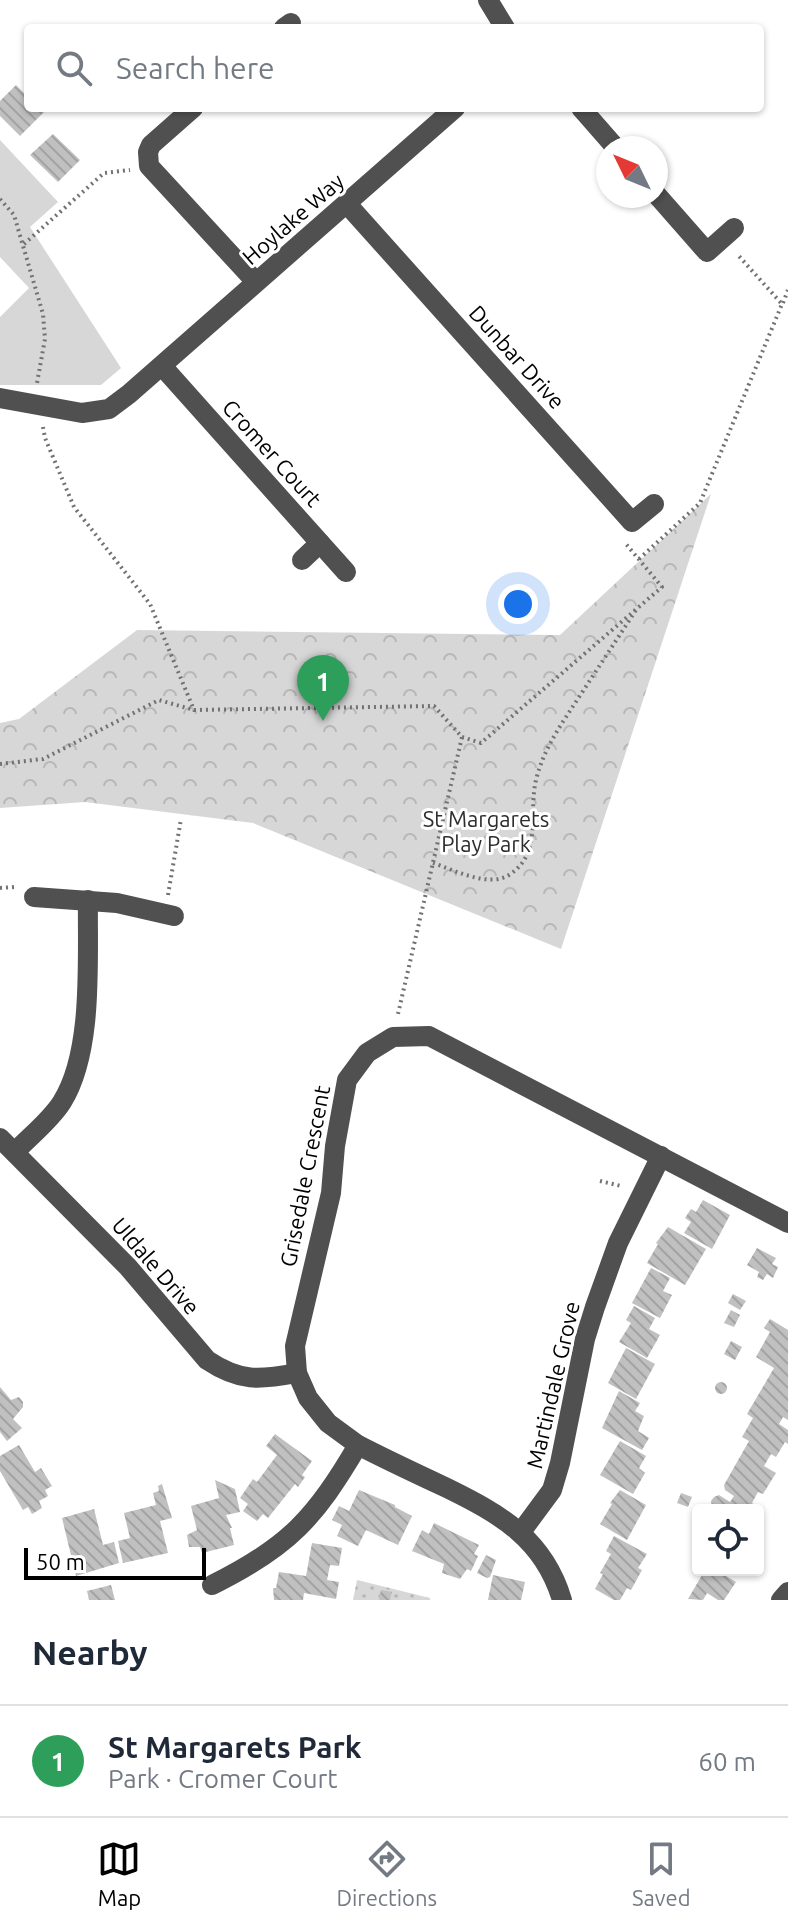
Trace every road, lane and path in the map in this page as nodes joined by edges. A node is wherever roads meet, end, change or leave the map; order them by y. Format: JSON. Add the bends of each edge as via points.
{"nodes":[{"id":1,"x":488,"y":0,"type":"edge"},
{"id":2,"x":503,"y":24,"type":"edge"},
{"id":3,"x":188,"y":112,"type":"edge"},
{"id":4,"x":450,"y":112,"type":"edge"},
{"id":5,"x":584,"y":112,"type":"edge"},
{"id":6,"x":606,"y":136,"type":"edge"},
{"id":7,"x":140,"y":165,"type":"junction"},
{"id":8,"x":0,"y":199,"type":"edge"},
{"id":9,"x":347,"y":204,"type":"junction"},
{"id":10,"x":668,"y":208,"type":"edge"},
{"id":11,"x":728,"y":233,"type":"joint"},
{"id":12,"x":24,"y":244,"type":"junction"},
{"id":13,"x":256,"y":282,"type":"junction"},
{"id":14,"x":788,"y":290,"type":"edge"},
{"id":15,"x":782,"y":304,"type":"junction"},
{"id":16,"x":162,"y":366,"type":"junction"},
{"id":17,"x":0,"y":398,"type":"edge"},
{"id":18,"x":39,"y":405,"type":"junction"},
{"id":19,"x":654,"y":504,"type":"dead end"},
{"id":20,"x":632,"y":522,"type":"junction"},
{"id":21,"x":320,"y":543,"type":"junction"},
{"id":22,"x":639,"y":559,"type":"junction"},
{"id":23,"x":302,"y":560,"type":"dead end"},
{"id":24,"x":346,"y":572,"type":"dead end"},
{"id":25,"x":638,"y":607,"type":"junction"},
{"id":26,"x":194,"y":710,"type":"junction"},
{"id":27,"x":462,"y":737,"type":"junction"},
{"id":28,"x":0,"y":764,"type":"edge"},
{"id":29,"x":433,"y":863,"type":"junction"},
{"id":30,"x":34,"y":897,"type":"dead end"},
{"id":31,"x":88,"y":900,"type":"junction"},
{"id":32,"x":174,"y":916,"type":"dead end"},
{"id":33,"x":396,"y":1020,"type":"dead end"},
{"id":34,"x":8,"y":1145,"type":"edge"},
{"id":35,"x":661,"y":1156,"type":"junction"},
{"id":36,"x":600,"y":1181,"type":"dead end"},
{"id":37,"x":629,"y":1188,"type":"dead end"},
{"id":38,"x":788,"y":1223,"type":"edge"},
{"id":39,"x":297,"y":1373,"type":"junction"},
{"id":40,"x":358,"y":1445,"type":"junction"},
{"id":41,"x":521,"y":1532,"type":"junction"},
{"id":42,"x":212,"y":1585,"type":"dead end"},
{"id":43,"x":788,"y":1592,"type":"edge"},
{"id":44,"x":562,"y":1600,"type":"edge"},
{"id":45,"x":781,"y":1600,"type":"edge"}],
"edges":[{"from":1,"to":2,"type":"street"},
{"from":3,"to":7,"type":"street","via":[[151,145]]},
{"from":4,"to":9,"type":"street","name":"Hoylake Way"},
{"from":5,"to":6,"type":"street"},
{"from":7,"to":12,"type":"path","via":[[104,173]]},
{"from":7,"to":13,"type":"street"},
{"from":8,"to":12,"type":"path","via":[[14,215]]},
{"from":9,"to":13,"type":"street","name":"Hoylake Way"},
{"from":9,"to":20,"type":"street","name":"Dunbar Drive"},
{"from":10,"to":11,"type":"street","via":[[707,252]]},
{"from":11,"to":15,"type":"path"},
{"from":12,"to":18,"type":"path","via":[[43,314],[45,339],[36,376]]},
{"from":13,"to":16,"type":"street","name":"Hoylake Way"},
{"from":14,"to":15,"type":"path"},
{"from":15,"to":22,"type":"path","via":[[700,503]]},
{"from":16,"to":18,"type":"street","name":"Hoylake Way","via":[[109,409],[82,413]]},
{"from":16,"to":21,"type":"street","name":"Cromer Court"},
{"from":17,"to":18,"type":"street","name":"Hoylake Way"},
{"from":18,"to":26,"type":"path","via":[[45,438],[74,507],[150,604]]},
{"from":19,"to":20,"type":"street"},
{"from":20,"to":22,"type":"path","via":[[617,534]]},
{"from":21,"to":23,"type":"street"},
{"from":21,"to":24,"type":"street","name":"Cromer Court"},
{"from":22,"to":25,"type":"path","via":[[662,587]]},
{"from":25,"to":27,"type":"path","via":[[481,743]]},
{"from":25,"to":29,"type":"path","via":[[546,748],[535,783],[533,845],[523,865],[506,878],[484,879]]},
{"from":26,"to":27,"type":"path","via":[[434,706]]},
{"from":26,"to":28,"type":"path","via":[[159,700],[43,759]]},
{"from":27,"to":29,"type":"path"},
{"from":29,"to":33,"type":"path"},
{"from":30,"to":31,"type":"street"},
{"from":31,"to":32,"type":"street"},
{"from":31,"to":34,"type":"street","via":[[87,999],[70,1088],[61,1104]]},
{"from":34,"to":39,"type":"street","name":"Uldale Drive","via":[[122,1260],[207,1360],[249,1378]]},
{"from":35,"to":38,"type":"street","name":"Grisedale Crescent"},
{"from":35,"to":39,"type":"street","name":"Grisedale Crescent","via":[[429,1036],[393,1037],[367,1053],[347,1080],[331,1193],[295,1346]]},
{"from":35,"to":41,"type":"street","name":"Martindale Grove","via":[[618,1243],[595,1307],[552,1490]]},
{"from":36,"to":37,"type":"path"},
{"from":39,"to":40,"type":"street","name":"Grisedale Crescent","via":[[315,1408]]},
{"from":40,"to":41,"type":"street","name":"Grisedale Crescent","via":[[480,1504]]},
{"from":40,"to":42,"type":"street","via":[[294,1533],[247,1568]]},
{"from":41,"to":44,"type":"street","name":"Grisedale Crescent","via":[[543,1559]]},
{"from":43,"to":45,"type":"street"}]}
